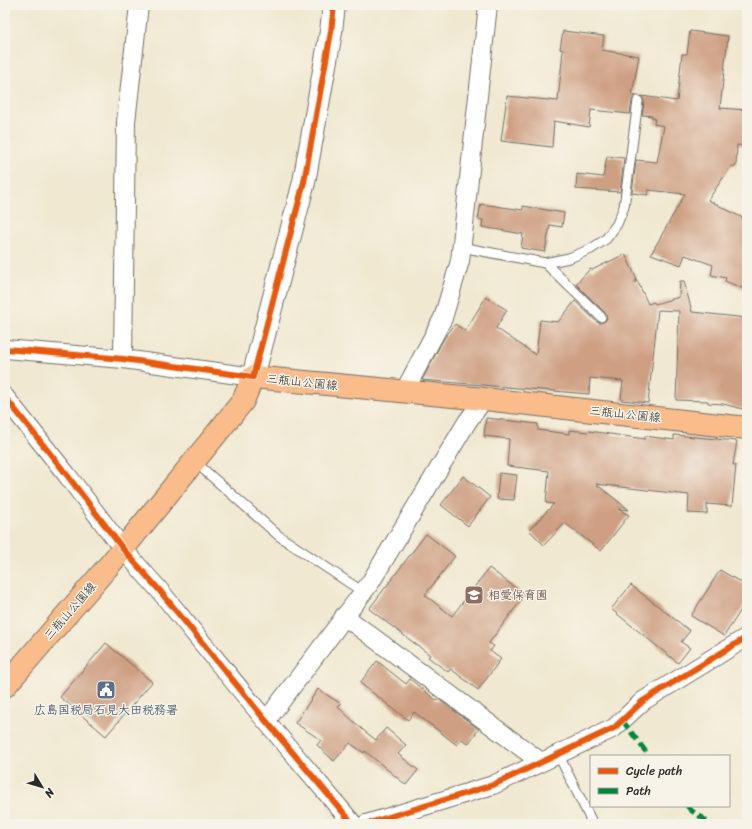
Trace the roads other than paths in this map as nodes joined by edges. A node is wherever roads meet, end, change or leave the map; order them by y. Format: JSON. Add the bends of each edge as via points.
{"nodes":[{"id":1,"x":139,"y":5,"type":"edge"},
{"id":2,"x":334,"y":5,"type":"edge"},
{"id":3,"x":488,"y":5,"type":"edge"},
{"id":4,"x":638,"y":101,"type":"dead end"},
{"id":5,"x":461,"y":247,"type":"junction"},
{"id":6,"x":545,"y":264,"type":"junction"},
{"id":7,"x":601,"y":317,"type":"dead end"},
{"id":8,"x":5,"y":349,"type":"edge"},
{"id":9,"x":123,"y":359,"type":"junction"},
{"id":10,"x":253,"y":377,"type":"junction"},
{"id":11,"x":404,"y":392,"type":"junction"},
{"id":12,"x":5,"y":397,"type":"edge"},
{"id":13,"x":484,"y":400,"type":"junction"},
{"id":14,"x":747,"y":428,"type":"edge"},
{"id":15,"x":194,"y":461,"type":"junction"},
{"id":16,"x":123,"y":549,"type":"junction"},
{"id":17,"x":362,"y":592,"type":"junction"},
{"id":18,"x":344,"y":616,"type":"junction"},
{"id":19,"x":747,"y":636,"type":"edge"},
{"id":20,"x":5,"y":686,"type":"edge"},
{"id":21,"x":266,"y":721,"type":"junction"},
{"id":22,"x":558,"y":754,"type":"junction"},
{"id":23,"x":541,"y":762,"type":"junction"},
{"id":24,"x":353,"y":824,"type":"edge"},
{"id":25,"x":366,"y":824,"type":"edge"},
{"id":26,"x":593,"y":824,"type":"edge"}],
"edges":[{"from":1,"to":9,"type":"street","via":[[126,122]]},
{"from":2,"to":10,"type":"street","via":[[304,182]]},
{"from":3,"to":5,"type":"street"},
{"from":4,"to":6,"type":"lane","via":[[624,208],[617,224],[606,239],[591,249]]},
{"from":5,"to":6,"type":"lane"},
{"from":5,"to":11,"type":"street","via":[[460,261],[443,318]]},
{"from":6,"to":7,"type":"lane"},
{"from":8,"to":9,"type":"street"},
{"from":9,"to":10,"type":"street"},
{"from":10,"to":11,"type":"main road","name":"三瓶山公園線"},
{"from":10,"to":15,"type":"main road","name":"三瓶山公園線","via":[[243,401]]},
{"from":11,"to":13,"type":"main road","name":"三瓶山公園線"},
{"from":12,"to":16,"type":"street"},
{"from":13,"to":14,"type":"main road","name":"三瓶山公園線"},
{"from":13,"to":17,"type":"street","via":[[467,422],[370,583]]},
{"from":15,"to":16,"type":"main road","name":"三瓶山公園線"},
{"from":15,"to":17,"type":"lane","via":[[279,536]]},
{"from":16,"to":20,"type":"main road","name":"三瓶山公園線"},
{"from":16,"to":21,"type":"street"},
{"from":17,"to":18,"type":"street"},
{"from":18,"to":21,"type":"street"},
{"from":18,"to":23,"type":"street"},
{"from":19,"to":22,"type":"street","via":[[642,701],[614,728]]},
{"from":21,"to":24,"type":"street"},
{"from":22,"to":23,"type":"street"},
{"from":22,"to":26,"type":"lane"},
{"from":23,"to":25,"type":"street","via":[[493,785]]}]}
